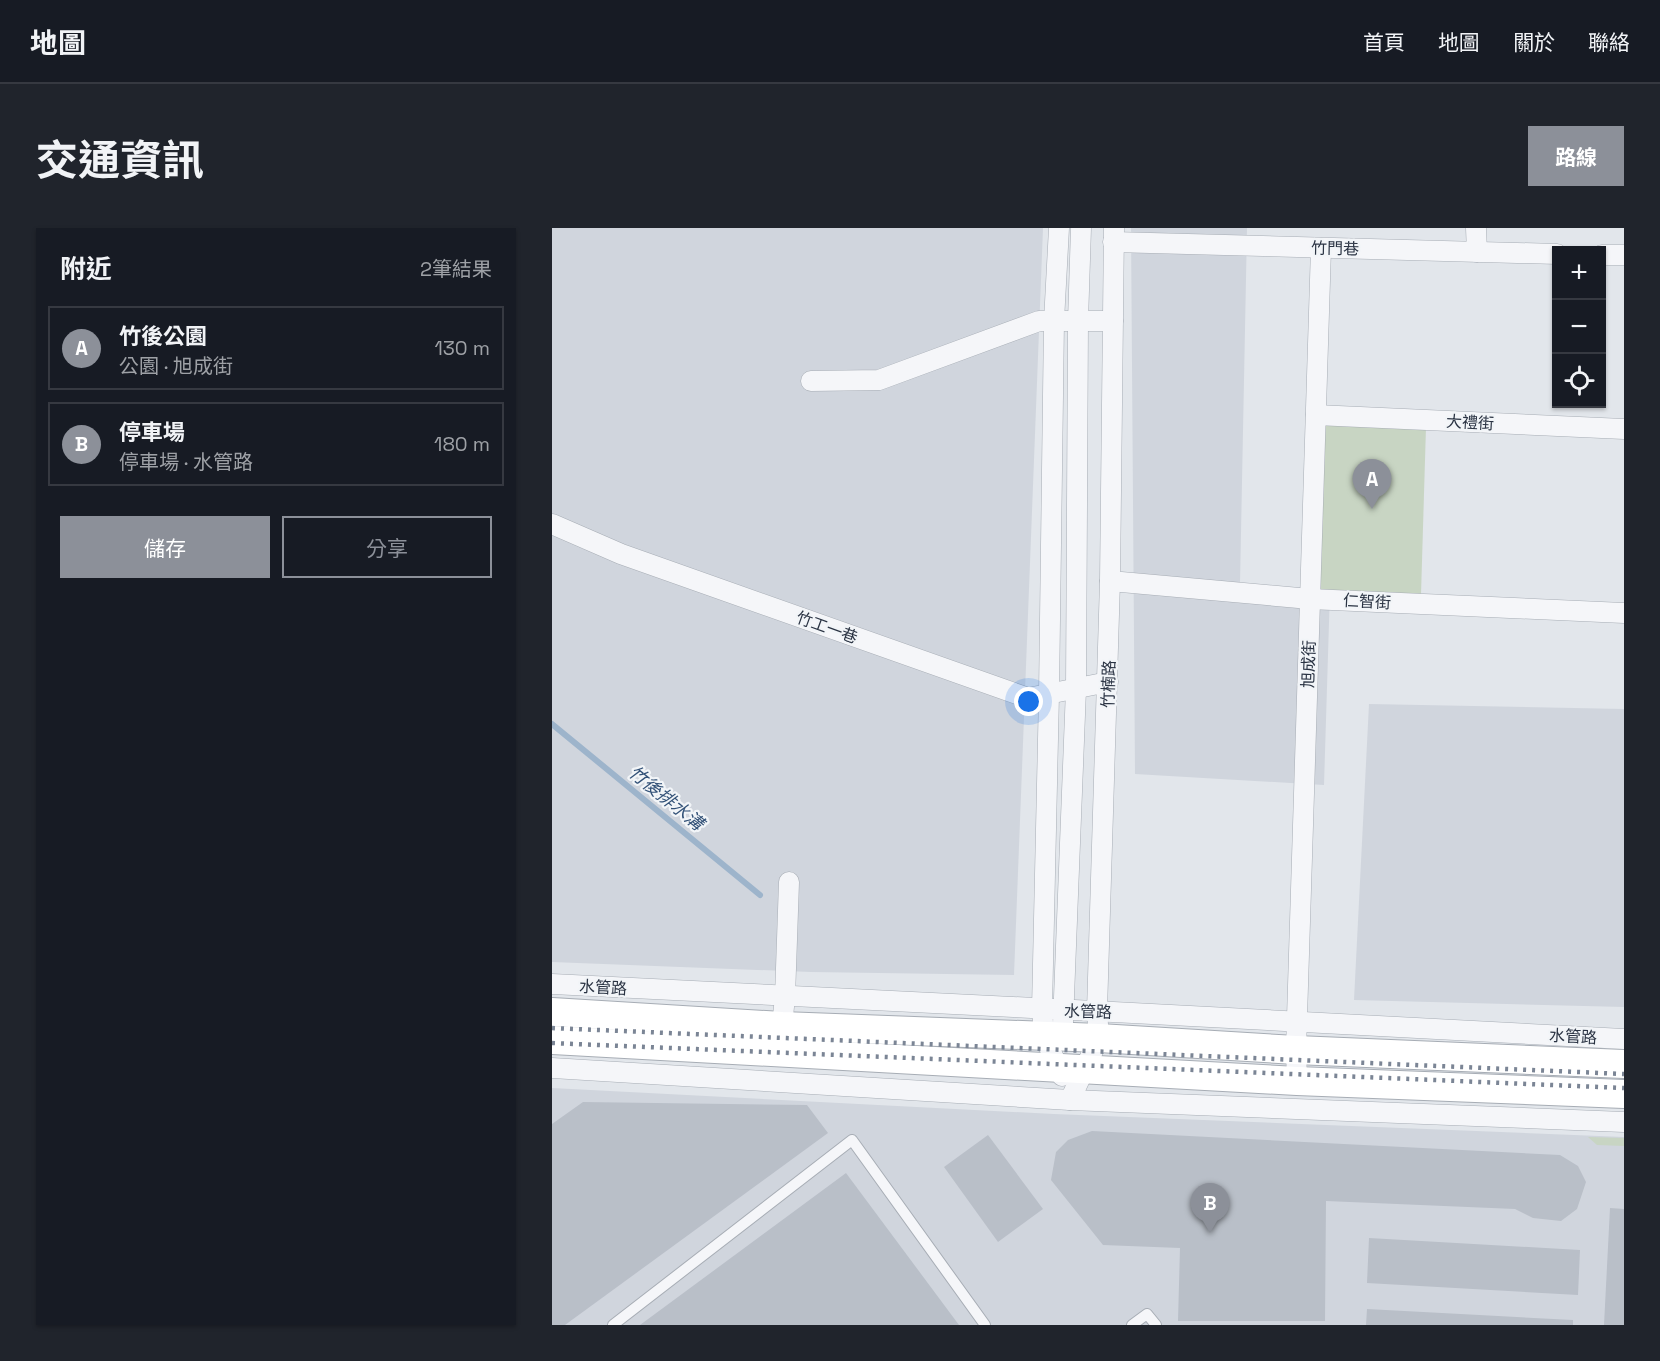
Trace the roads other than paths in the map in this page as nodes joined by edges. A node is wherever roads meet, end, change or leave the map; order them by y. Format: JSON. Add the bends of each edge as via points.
{"nodes":[{"id":1,"x":1059,"y":228,"type":"edge"},
{"id":2,"x":1081,"y":228,"type":"edge"},
{"id":3,"x":1476,"y":228,"type":"edge"},
{"id":4,"x":1113,"y":235,"type":"edge"},
{"id":5,"x":1321,"y":248,"type":"junction"},
{"id":6,"x":1477,"y":252,"type":"junction"},
{"id":7,"x":1552,"y":254,"type":"edge"},
{"id":8,"x":1606,"y":255,"type":"edge"},
{"id":9,"x":1624,"y":255,"type":"edge"},
{"id":10,"x":1054,"y":321,"type":"junction"},
{"id":11,"x":1078,"y":321,"type":"junction"},
{"id":12,"x":1113,"y":321,"type":"junction"},
{"id":13,"x":812,"y":381,"type":"dead end"},
{"id":14,"x":1316,"y":414,"type":"junction"},
{"id":15,"x":1624,"y":429,"type":"edge"},
{"id":16,"x":552,"y":524,"type":"edge"},
{"id":17,"x":1110,"y":581,"type":"junction"},
{"id":18,"x":1310,"y":599,"type":"junction"},
{"id":19,"x":1624,"y":614,"type":"edge"},
{"id":20,"x":1108,"y":682,"type":"junction"},
{"id":21,"x":1076,"y":689,"type":"junction"},
{"id":22,"x":1049,"y":694,"type":"junction"},
{"id":23,"x":789,"y":882,"type":"dead end"},
{"id":24,"x":552,"y":984,"type":"edge"},
{"id":25,"x":785,"y":996,"type":"junction"},
{"id":26,"x":552,"y":1011,"type":"edge"},
{"id":27,"x":1298,"y":1020,"type":"junction"},
{"id":28,"x":1053,"y":1023,"type":"junction"},
{"id":29,"x":1098,"y":1024,"type":"junction"},
{"id":30,"x":782,"y":1026,"type":"junction"},
{"id":31,"x":1624,"y":1039,"type":"edge"},
{"id":32,"x":552,"y":1040,"type":"edge"},
{"id":33,"x":1296,"y":1050,"type":"junction"},
{"id":34,"x":1624,"y":1064,"type":"edge"},
{"id":35,"x":552,"y":1068,"type":"edge"},
{"id":36,"x":1072,"y":1068,"type":"junction"},
{"id":37,"x":1297,"y":1081,"type":"junction"},
{"id":38,"x":1624,"y":1095,"type":"edge"},
{"id":39,"x":1070,"y":1100,"type":"junction"},
{"id":40,"x":1624,"y":1122,"type":"edge"},
{"id":41,"x":613,"y":1325,"type":"edge"},
{"id":42,"x":985,"y":1325,"type":"edge"},
{"id":43,"x":1132,"y":1325,"type":"edge"},
{"id":44,"x":1156,"y":1325,"type":"edge"}],
"edges":[{"from":1,"to":10,"type":"street","name":"竹楠路"},
{"from":2,"to":11,"type":"street","name":"竹楠路"},
{"from":3,"to":6,"type":"street"},
{"from":4,"to":5,"type":"street","name":"竹門巷"},
{"from":4,"to":12,"type":"street","name":"竹楠路"},
{"from":5,"to":6,"type":"street","name":"竹門巷"},
{"from":5,"to":14,"type":"street","name":"旭成街"},
{"from":6,"to":7,"type":"street","name":"竹門巷"},
{"from":8,"to":9,"type":"street"},
{"from":10,"to":11,"type":"street"},
{"from":10,"to":13,"type":"street","via":[[1039,321],[879,380]]},
{"from":10,"to":22,"type":"street","name":"竹楠路"},
{"from":11,"to":12,"type":"street"},
{"from":11,"to":21,"type":"street","name":"竹楠路"},
{"from":12,"to":17,"type":"street","name":"竹楠路"},
{"from":14,"to":15,"type":"street","name":"大禮街"},
{"from":14,"to":18,"type":"street","name":"旭成街"},
{"from":16,"to":22,"type":"street","name":"竹工一巷","via":[[621,554],[1028,698]]},
{"from":17,"to":18,"type":"street","name":"仁智街"},
{"from":17,"to":20,"type":"street","name":"竹楠路"},
{"from":18,"to":19,"type":"street","name":"仁智街"},
{"from":18,"to":27,"type":"street","name":"旭成街"},
{"from":20,"to":21,"type":"street","name":"竹工一巷"},
{"from":20,"to":29,"type":"street","name":"竹楠路"},
{"from":21,"to":22,"type":"street","name":"竹工一巷"},
{"from":21,"to":28,"type":"street","name":"竹楠路"},
{"from":22,"to":28,"type":"street","name":"竹楠路"},
{"from":23,"to":25,"type":"street"},
{"from":24,"to":25,"type":"street","name":"水管路"},
{"from":25,"to":28,"type":"street","name":"水管路"},
{"from":25,"to":30,"type":"street"},
{"from":26,"to":30,"type":"street","name":"水管路"},
{"from":27,"to":29,"type":"street","name":"水管路"},
{"from":27,"to":31,"type":"street","name":"水管路"},
{"from":27,"to":33,"type":"street","name":"旭成街"},
{"from":28,"to":29,"type":"street","name":"水管路"},
{"from":28,"to":30,"type":"street","name":"水管路"},
{"from":28,"to":36,"type":"street","name":"竹楠路"},
{"from":29,"to":33,"type":"street","name":"水管路"},
{"from":29,"to":36,"type":"street","name":"竹楠路"},
{"from":32,"to":36,"type":"street"},
{"from":33,"to":34,"type":"street","name":"水管路"},
{"from":33,"to":37,"type":"street","name":"旭成街"},
{"from":35,"to":39,"type":"street"},
{"from":36,"to":37,"type":"street"},
{"from":36,"to":39,"type":"street","name":"竹楠路"},
{"from":37,"to":38,"type":"street"},
{"from":39,"to":40,"type":"street"},
{"from":41,"to":42,"type":"lane","via":[[852,1140]]},
{"from":43,"to":44,"type":"lane","via":[[1147,1314]]}]}
